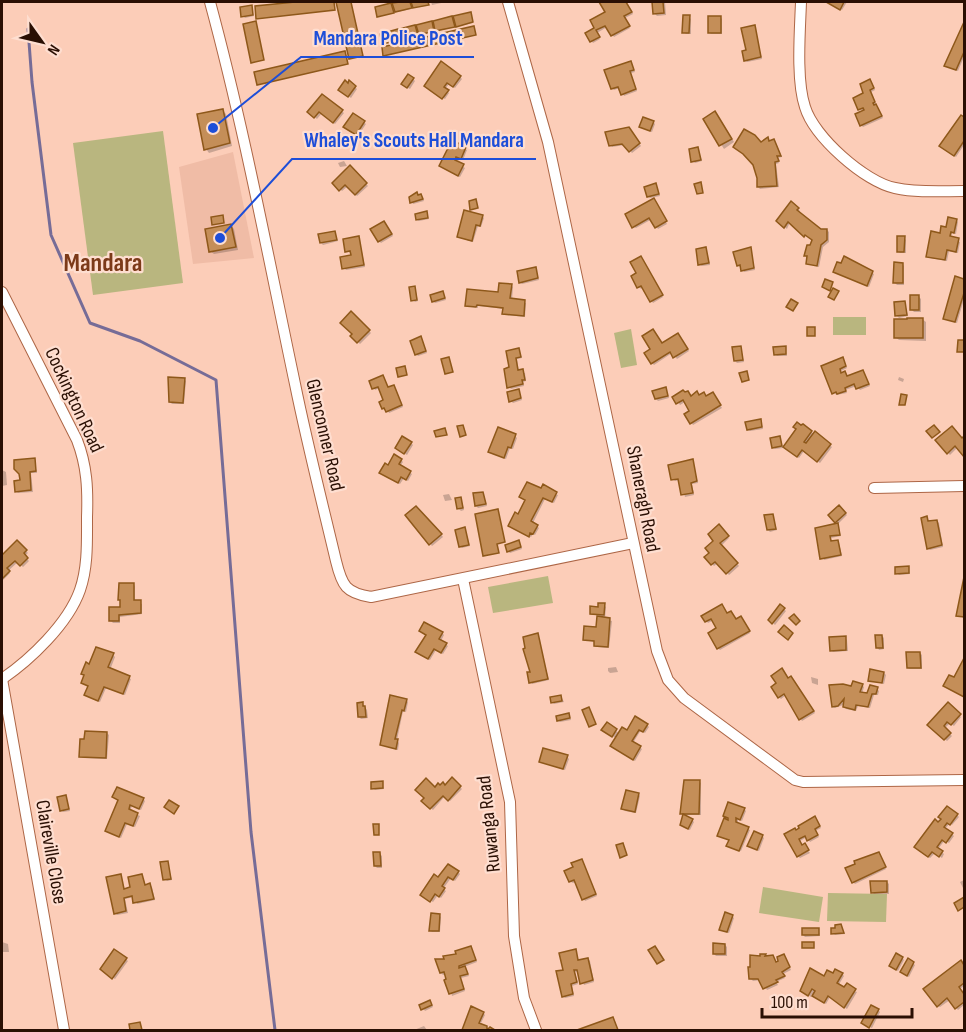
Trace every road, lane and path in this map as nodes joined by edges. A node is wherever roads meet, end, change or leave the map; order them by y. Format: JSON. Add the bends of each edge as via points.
{"nodes":[{"id":1,"x":210,"y":2,"type":"edge"},
{"id":2,"x":508,"y":2,"type":"edge"},
{"id":3,"x":801,"y":2,"type":"edge"},
{"id":4,"x":964,"y":191,"type":"edge"},
{"id":5,"x":2,"y":292,"type":"edge"},
{"id":6,"x":964,"y":486,"type":"edge"},
{"id":7,"x":874,"y":488,"type":"dead end"},
{"id":8,"x":633,"y":543,"type":"junction"},
{"id":9,"x":463,"y":579,"type":"junction"},
{"id":10,"x":2,"y":679,"type":"edge"},
{"id":11,"x":964,"y":780,"type":"edge"},
{"id":12,"x":64,"y":1030,"type":"edge"},
{"id":13,"x":536,"y":1030,"type":"edge"}],
"edges":[{"from":1,"to":9,"type":"street","name":"Glenconner Road","via":[[339,576],[354,594],[371,597]]},
{"from":2,"to":8,"type":"street","name":"Shaneragh Road","via":[[548,142]]},
{"from":3,"to":4,"type":"street","via":[[800,68],[805,108],[824,140],[861,171],[894,188]]},
{"from":5,"to":10,"type":"street","name":"Cockington Road","via":[[77,440],[88,481],[87,556],[80,590],[52,633]]},
{"from":6,"to":7,"type":"street"},
{"from":8,"to":9,"type":"street","name":"Glenconner Road"},
{"from":8,"to":11,"type":"street","name":"Shaneragh Road","via":[[657,651],[668,680],[684,699],[786,774],[803,782]]},
{"from":9,"to":13,"type":"street","name":"Ruwanga Road","via":[[510,802],[514,936],[524,998]]},
{"from":10,"to":12,"type":"street","name":"Claireville Close"}]}
